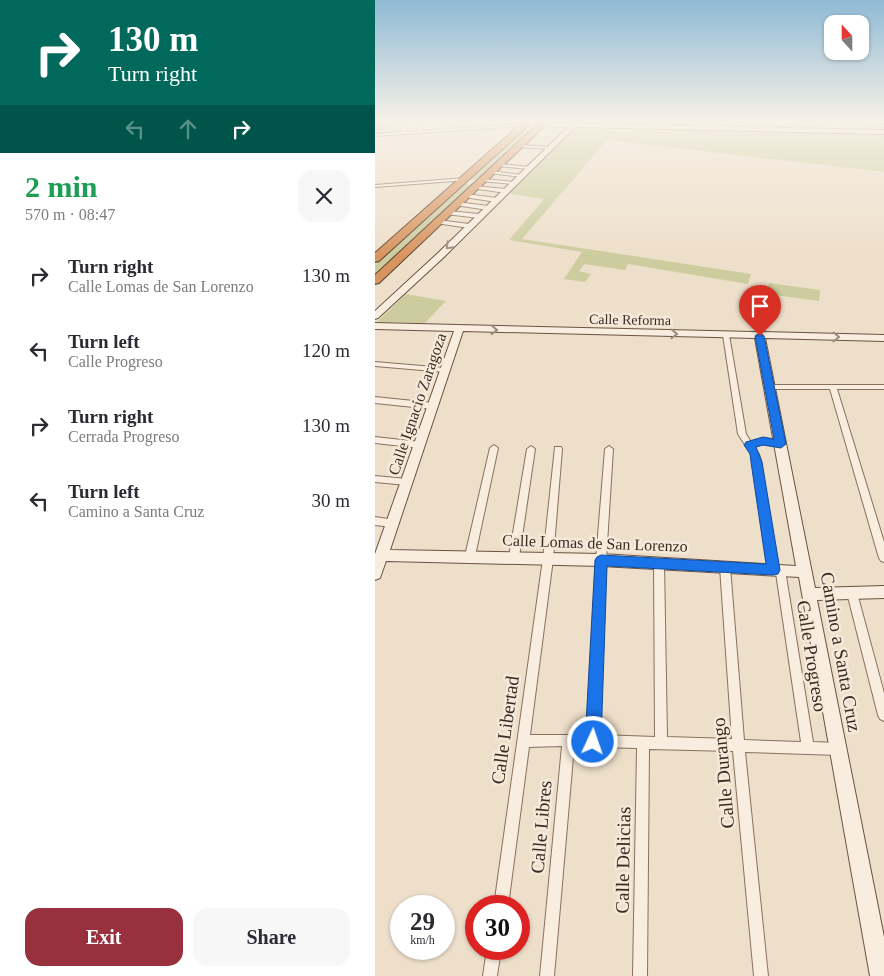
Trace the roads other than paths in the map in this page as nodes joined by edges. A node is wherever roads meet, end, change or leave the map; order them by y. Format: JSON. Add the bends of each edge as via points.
{"nodes":[{"id":1,"x":481,"y":166,"type":"edge"},
{"id":2,"x":499,"y":166,"type":"edge"},
{"id":3,"x":533,"y":166,"type":"edge"},
{"id":4,"x":530,"y":168,"type":"junction"},
{"id":5,"x":491,"y":173,"type":"junction"},
{"id":6,"x":522,"y":176,"type":"junction"},
{"id":7,"x":466,"y":179,"type":"junction"},
{"id":8,"x":514,"y":183,"type":"junction"},
{"id":9,"x":375,"y":186,"type":"edge"},
{"id":10,"x":475,"y":187,"type":"junction"},
{"id":11,"x":506,"y":191,"type":"junction"},
{"id":12,"x":466,"y":196,"type":"junction"},
{"id":13,"x":497,"y":200,"type":"junction"},
{"id":14,"x":457,"y":204,"type":"junction"},
{"id":15,"x":489,"y":208,"type":"junction"},
{"id":16,"x":448,"y":212,"type":"junction"},
{"id":17,"x":479,"y":216,"type":"junction"},
{"id":18,"x":438,"y":222,"type":"junction"},
{"id":19,"x":469,"y":226,"type":"junction"},
{"id":20,"x":376,"y":258,"type":"edge"},
{"id":21,"x":375,"y":280,"type":"edge"},
{"id":22,"x":375,"y":316,"type":"edge"},
{"id":23,"x":375,"y":326,"type":"edge"},
{"id":24,"x":459,"y":329,"type":"junction"},
{"id":25,"x":726,"y":335,"type":"junction"},
{"id":26,"x":760,"y":336,"type":"junction"},
{"id":27,"x":884,"y":338,"type":"edge"},
{"id":28,"x":375,"y":364,"type":"edge"},
{"id":29,"x":445,"y":370,"type":"junction"},
{"id":30,"x":770,"y":387,"type":"junction"},
{"id":31,"x":833,"y":387,"type":"junction"},
{"id":32,"x":884,"y":387,"type":"edge"},
{"id":33,"x":375,"y":400,"type":"edge"},
{"id":34,"x":433,"y":406,"type":"junction"},
{"id":35,"x":375,"y":440,"type":"edge"},
{"id":36,"x":781,"y":444,"type":"junction"},
{"id":37,"x":419,"y":445,"type":"junction"},
{"id":38,"x":750,"y":445,"type":"junction"},
{"id":39,"x":494,"y":448,"type":"dead end"},
{"id":40,"x":531,"y":449,"type":"dead end"},
{"id":41,"x":558,"y":449,"type":"dead end"},
{"id":42,"x":609,"y":449,"type":"dead end"},
{"id":43,"x":375,"y":479,"type":"edge"},
{"id":44,"x":407,"y":482,"type":"junction"},
{"id":45,"x":375,"y":521,"type":"edge"},
{"id":46,"x":392,"y":523,"type":"junction"},
{"id":47,"x":382,"y":555,"type":"junction"},
{"id":48,"x":470,"y":556,"type":"junction"},
{"id":49,"x":514,"y":557,"type":"junction"},
{"id":50,"x":884,"y":558,"type":"edge"},
{"id":51,"x":548,"y":559,"type":"junction"},
{"id":52,"x":601,"y":560,"type":"junction"},
{"id":53,"x":659,"y":563,"type":"junction"},
{"id":54,"x":725,"y":567,"type":"junction"},
{"id":55,"x":777,"y":570,"type":"junction"},
{"id":56,"x":376,"y":571,"type":"edge"},
{"id":57,"x":806,"y":572,"type":"junction"},
{"id":58,"x":884,"y":592,"type":"edge"},
{"id":59,"x":852,"y":593,"type":"junction"},
{"id":60,"x":810,"y":594,"type":"junction"},
{"id":61,"x":884,"y":715,"type":"edge"},
{"id":62,"x":569,"y":740,"type":"junction"},
{"id":63,"x":525,"y":741,"type":"junction"},
{"id":64,"x":593,"y":742,"type":"junction"},
{"id":65,"x":643,"y":744,"type":"junction"},
{"id":66,"x":661,"y":744,"type":"junction"},
{"id":67,"x":738,"y":745,"type":"junction"},
{"id":68,"x":808,"y":748,"type":"junction"},
{"id":69,"x":838,"y":749,"type":"junction"},
{"id":70,"x":503,"y":895,"type":"edge"},
{"id":71,"x":492,"y":960,"type":"edge"},
{"id":72,"x":490,"y":976,"type":"edge"},
{"id":73,"x":547,"y":976,"type":"edge"},
{"id":74,"x":640,"y":976,"type":"edge"},
{"id":75,"x":761,"y":976,"type":"edge"},
{"id":76,"x":881,"y":976,"type":"edge"}],
"edges":[{"from":1,"to":7,"type":"highway"},
{"from":2,"to":5,"type":"highway"},
{"from":3,"to":4,"type":"street"},
{"from":4,"to":5,"type":"street"},
{"from":4,"to":6,"type":"street"},
{"from":5,"to":6,"type":"street"},
{"from":5,"to":7,"type":"highway","via":[[476,181]]},
{"from":5,"to":8,"type":"street"},
{"from":5,"to":10,"type":"highway"},
{"from":6,"to":8,"type":"street"},
{"from":7,"to":9,"type":"street"},
{"from":7,"to":20,"type":"highway"},
{"from":8,"to":11,"type":"street"},
{"from":10,"to":11,"type":"street"},
{"from":10,"to":12,"type":"highway"},
{"from":11,"to":13,"type":"street"},
{"from":12,"to":13,"type":"street"},
{"from":12,"to":14,"type":"highway"},
{"from":13,"to":15,"type":"street"},
{"from":14,"to":15,"type":"street"},
{"from":14,"to":16,"type":"highway"},
{"from":15,"to":17,"type":"street"},
{"from":16,"to":17,"type":"street"},
{"from":16,"to":18,"type":"highway"},
{"from":17,"to":19,"type":"street"},
{"from":18,"to":19,"type":"street"},
{"from":18,"to":21,"type":"highway"},
{"from":19,"to":22,"type":"street","one_way":true},
{"from":23,"to":24,"type":"street","name":"Calle Reforma"},
{"from":24,"to":25,"type":"street","name":"Calle Reforma","one_way":true},
{"from":24,"to":29,"type":"street","name":"Calle Ignacio Zaragoza"},
{"from":25,"to":26,"type":"street","name":"Calle Reforma"},
{"from":25,"to":38,"type":"street","name":"Calle Progreso","via":[[742,434]]},
{"from":26,"to":27,"type":"street","name":"Calle Reforma","one_way":true},
{"from":26,"to":30,"type":"street","name":"Camino a Santa Cruz"},
{"from":28,"to":29,"type":"street"},
{"from":29,"to":34,"type":"street","name":"Calle Ignacio Zaragoza"},
{"from":30,"to":31,"type":"street"},
{"from":30,"to":36,"type":"street","name":"Camino a Santa Cruz"},
{"from":31,"to":32,"type":"street"},
{"from":31,"to":50,"type":"street"},
{"from":33,"to":34,"type":"street"},
{"from":34,"to":37,"type":"street","name":"Calle Ignacio Zaragoza"},
{"from":35,"to":37,"type":"street"},
{"from":36,"to":38,"type":"street","via":[[763,441]]},
{"from":36,"to":57,"type":"street","name":"Camino a Santa Cruz"},
{"from":37,"to":44,"type":"street","name":"Calle Ignacio Zaragoza"},
{"from":38,"to":55,"type":"street","name":"Calle Progreso","via":[[757,462]]},
{"from":39,"to":48,"type":"street"},
{"from":40,"to":49,"type":"street"},
{"from":41,"to":51,"type":"street","name":"Calle Libertad"},
{"from":42,"to":52,"type":"street"},
{"from":43,"to":44,"type":"street"},
{"from":44,"to":46,"type":"street","name":"Calle Ignacio Zaragoza"},
{"from":45,"to":46,"type":"street"},
{"from":46,"to":47,"type":"street","name":"Calle Ignacio Zaragoza"},
{"from":47,"to":48,"type":"street","name":"Calle Lomas de San Lorenzo"},
{"from":47,"to":56,"type":"street","name":"Calle Ignacio Zaragoza"},
{"from":48,"to":49,"type":"street","name":"Calle Lomas de San Lorenzo"},
{"from":49,"to":51,"type":"street","name":"Calle Lomas de San Lorenzo"},
{"from":51,"to":52,"type":"street","name":"Calle Lomas de San Lorenzo"},
{"from":51,"to":63,"type":"street","name":"Calle Libertad"},
{"from":52,"to":53,"type":"street","name":"Calle Lomas de San Lorenzo"},
{"from":52,"to":64,"type":"street"},
{"from":53,"to":54,"type":"street","name":"Calle Lomas de San Lorenzo"},
{"from":53,"to":66,"type":"street"},
{"from":54,"to":55,"type":"street","name":"Calle Lomas de San Lorenzo"},
{"from":54,"to":67,"type":"street","name":"Calle Durango"},
{"from":55,"to":57,"type":"street","name":"Calle Lomas de San Lorenzo"},
{"from":55,"to":68,"type":"street","name":"Calle Progreso"},
{"from":57,"to":60,"type":"street","name":"Camino a Santa Cruz"},
{"from":58,"to":59,"type":"street"},
{"from":59,"to":60,"type":"street"},
{"from":59,"to":61,"type":"street"},
{"from":60,"to":69,"type":"street","name":"Camino a Santa Cruz"},
{"from":62,"to":63,"type":"street"},
{"from":62,"to":64,"type":"street"},
{"from":62,"to":73,"type":"street","name":"Calle Libres"},
{"from":63,"to":70,"type":"street","name":"Calle Libertad"},
{"from":64,"to":65,"type":"street"},
{"from":65,"to":66,"type":"street"},
{"from":65,"to":74,"type":"street","name":"Calle Delicias"},
{"from":66,"to":67,"type":"street"},
{"from":67,"to":68,"type":"street"},
{"from":67,"to":75,"type":"street","name":"Calle Durango"},
{"from":68,"to":69,"type":"street"},
{"from":69,"to":76,"type":"street","name":"Camino a Santa Cruz"},
{"from":71,"to":72,"type":"street"}]}
